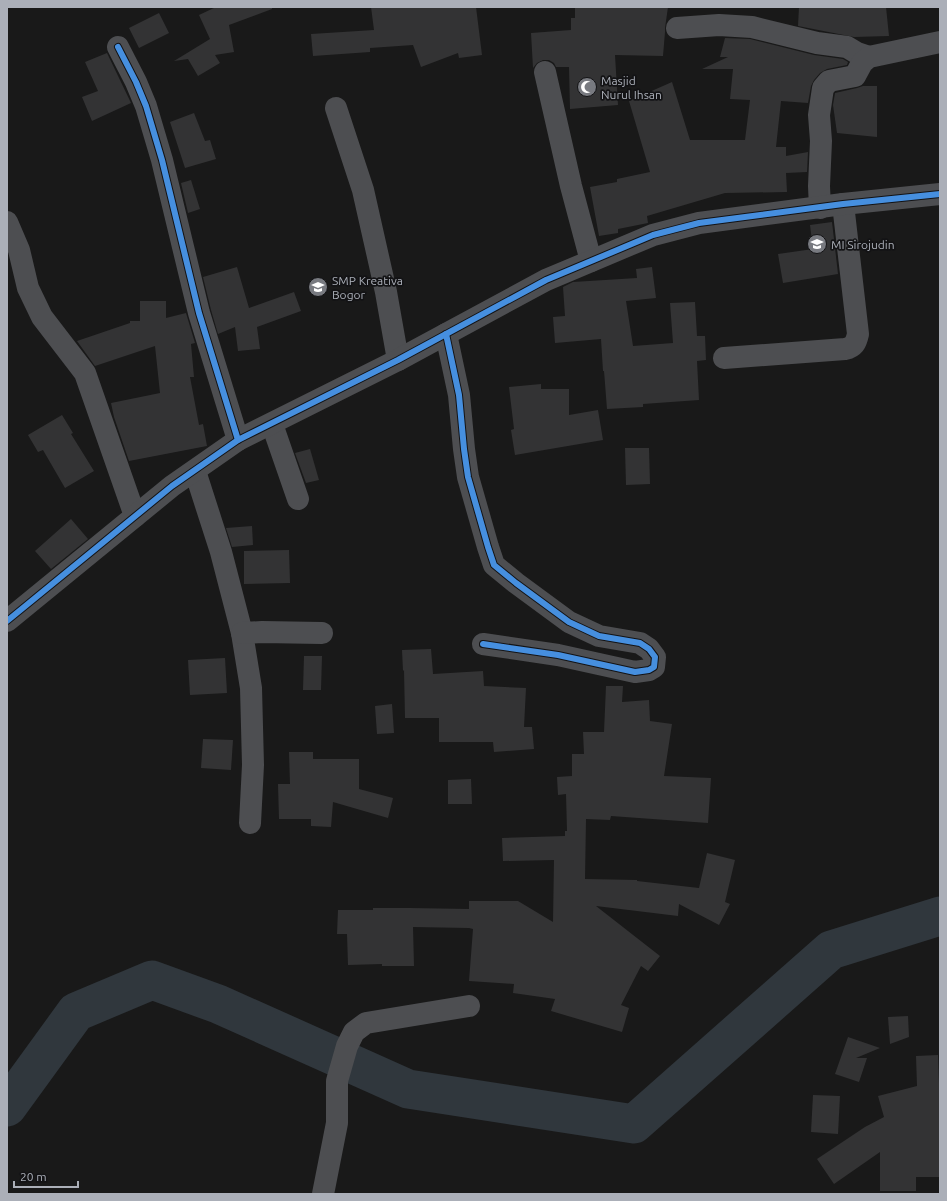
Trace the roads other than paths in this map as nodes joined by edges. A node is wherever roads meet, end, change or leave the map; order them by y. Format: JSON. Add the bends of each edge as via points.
{"nodes":[{"id":1,"x":677,"y":28,"type":"dead end"},
{"id":2,"x":940,"y":42,"type":"edge"},
{"id":3,"x":118,"y":47,"type":"dead end"},
{"id":4,"x":869,"y":57,"type":"junction"},
{"id":5,"x":545,"y":72,"type":"dead end"},
{"id":6,"x":336,"y":108,"type":"dead end"},
{"id":7,"x":940,"y":194,"type":"edge"},
{"id":8,"x":843,"y":204,"type":"junction"},
{"id":9,"x":820,"y":208,"type":"junction"},
{"id":10,"x":7,"y":222,"type":"edge"},
{"id":11,"x":591,"y":261,"type":"junction"},
{"id":12,"x":446,"y":334,"type":"junction"},
{"id":13,"x":724,"y":358,"type":"dead end"},
{"id":14,"x":398,"y":360,"type":"junction"},
{"id":15,"x":272,"y":424,"type":"junction"},
{"id":16,"x":238,"y":440,"type":"junction"},
{"id":17,"x":195,"y":471,"type":"junction"},
{"id":18,"x":298,"y":499,"type":"dead end"},
{"id":19,"x":136,"y":516,"type":"junction"},
{"id":20,"x":7,"y":622,"type":"edge"},
{"id":21,"x":242,"y":633,"type":"junction"},
{"id":22,"x":322,"y":633,"type":"dead end"},
{"id":23,"x":483,"y":644,"type":"dead end"},
{"id":24,"x":250,"y":823,"type":"dead end"},
{"id":25,"x":469,"y":1006,"type":"dead end"},
{"id":26,"x":324,"y":1194,"type":"edge"}],
"edges":[{"from":1,"to":4,"type":"street","via":[[719,25],[752,27],[818,43],[847,47]]},
{"from":2,"to":4,"type":"street"},
{"from":3,"to":16,"type":"street","via":[[146,106],[162,160],[199,313]]},
{"from":4,"to":9,"type":"street","via":[[862,63],[855,76],[829,81],[823,88],[819,115]]},
{"from":5,"to":11,"type":"street"},
{"from":6,"to":14,"type":"street","via":[[363,190]]},
{"from":7,"to":8,"type":"street"},
{"from":8,"to":9,"type":"street"},
{"from":8,"to":13,"type":"street","via":[[857,342],[845,349]]},
{"from":9,"to":11,"type":"street","via":[[699,223],[652,235]]},
{"from":10,"to":19,"type":"street","via":[[19,250],[28,288],[42,317],[85,373]]},
{"from":11,"to":12,"type":"street","via":[[546,280]]},
{"from":12,"to":14,"type":"street"},
{"from":12,"to":23,"type":"street","via":[[459,395],[468,477],[494,565],[569,622],[599,636],[640,643],[655,657],[654,666],[649,670],[635,672],[558,655]]},
{"from":14,"to":15,"type":"street"},
{"from":15,"to":16,"type":"street"},
{"from":15,"to":18,"type":"street"},
{"from":16,"to":17,"type":"street"},
{"from":17,"to":19,"type":"street","via":[[172,486]]},
{"from":17,"to":21,"type":"street","via":[[221,552]]},
{"from":19,"to":20,"type":"street"},
{"from":21,"to":22,"type":"street"},
{"from":21,"to":24,"type":"street","via":[[251,688],[253,765]]},
{"from":25,"to":26,"type":"street","via":[[366,1023],[354,1032],[347,1046],[337,1081],[337,1124]]}]}
